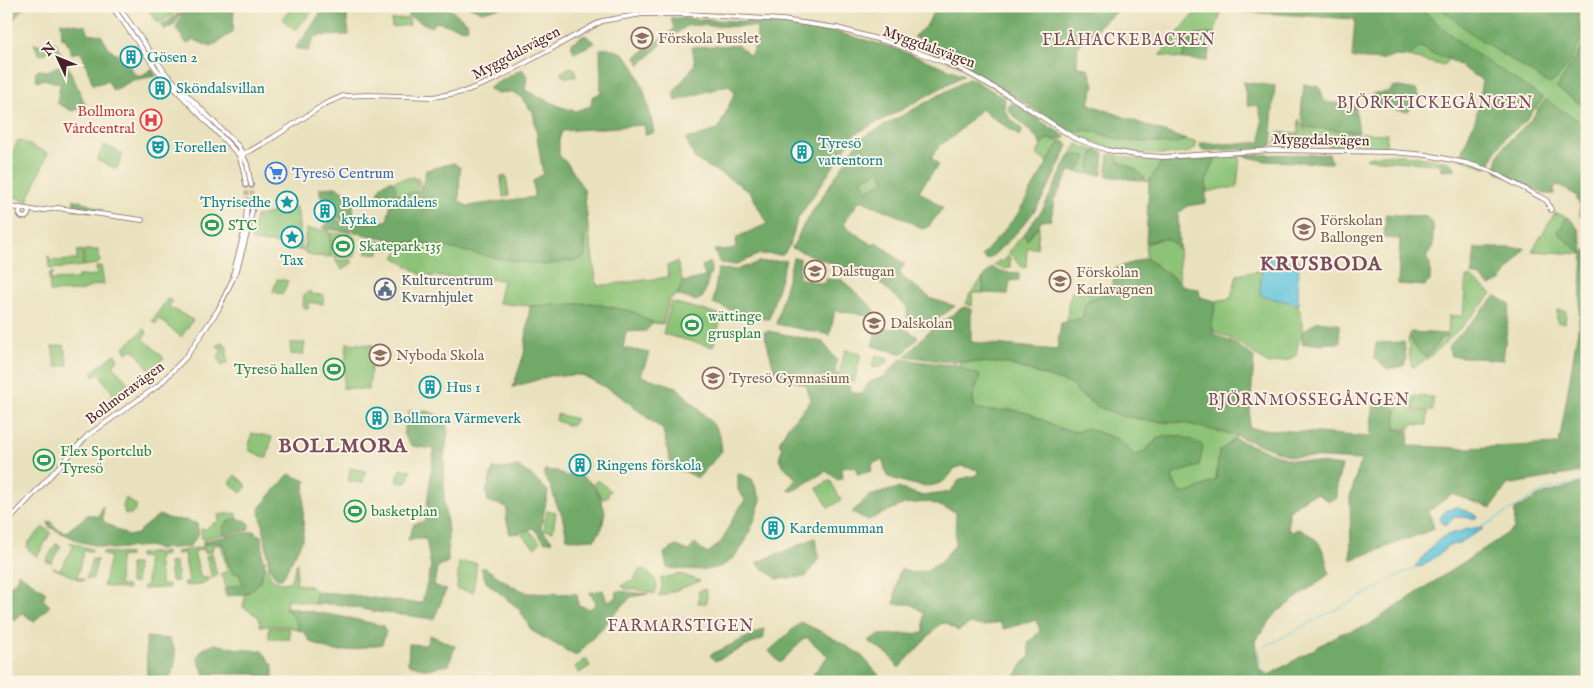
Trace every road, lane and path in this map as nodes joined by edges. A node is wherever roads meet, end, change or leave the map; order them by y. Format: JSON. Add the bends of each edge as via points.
{"nodes":[{"id":1,"x":110,"y":6,"type":"edge"},
{"id":2,"x":118,"y":6,"type":"edge"},
{"id":3,"x":124,"y":19,"type":"junction"},
{"id":4,"x":189,"y":96,"type":"junction"},
{"id":5,"x":185,"y":100,"type":"junction"},
{"id":6,"x":241,"y":154,"type":"junction"},
{"id":7,"x":248,"y":185,"type":"tunnel mouth"},
{"id":8,"x":247,"y":206,"type":"tunnel mouth"},
{"id":9,"x":253,"y":206,"type":"tunnel mouth"},
{"id":10,"x":6,"y":207,"type":"edge"},
{"id":11,"x":12,"y":208,"type":"junction"},
{"id":12,"x":24,"y":209,"type":"junction"},
{"id":13,"x":1551,"y":210,"type":"dead end"},
{"id":14,"x":37,"y":211,"type":"junction"},
{"id":15,"x":19,"y":214,"type":"junction"},
{"id":16,"x":28,"y":216,"type":"junction"},
{"id":17,"x":142,"y":220,"type":"dead end"},
{"id":18,"x":232,"y":282,"type":"junction"},
{"id":19,"x":17,"y":511,"type":"junction"},
{"id":20,"x":6,"y":520,"type":"edge"},
{"id":21,"x":6,"y":524,"type":"edge"}],
"edges":[{"from":1,"to":3,"type":"street"},
{"from":2,"to":3,"type":"street"},
{"from":3,"to":4,"type":"street","via":[[158,64]]},
{"from":3,"to":5,"type":"street","via":[[157,70]]},
{"from":4,"to":5,"type":"street"},
{"from":4,"to":6,"type":"street","via":[[239,147]]},
{"from":5,"to":6,"type":"street"},
{"from":6,"to":7,"type":"street"},
{"from":6,"to":13,"type":"street","name":"Myggdalsvägen","via":[[344,96],[433,97],[463,92],[494,80],[602,21],[642,14],[689,14],[783,20],[837,28],[895,44],[957,67],[1074,138],[1107,150],[1163,157],[1273,150],[1427,155],[1466,162],[1491,171],[1547,201]]},
{"from":8,"to":18,"type":"street","name":"Bollmoravägen"},
{"from":9,"to":18,"type":"street","name":"Bollmoravägen"},
{"from":10,"to":11,"type":"street"},
{"from":11,"to":12,"type":"street"},
{"from":11,"to":15,"type":"street"},
{"from":12,"to":14,"type":"street"},
{"from":12,"to":15,"type":"street"},
{"from":12,"to":16,"type":"street"},
{"from":14,"to":16,"type":"street"},
{"from":14,"to":17,"type":"street","via":[[58,208]]},
{"from":15,"to":16,"type":"street","via":[[23,218]]},
{"from":18,"to":19,"type":"street","name":"Bollmoravägen","via":[[218,310],[186,357],[159,385],[87,436]]},
{"from":19,"to":20,"type":"street","name":"Bollmoravägen"},
{"from":19,"to":21,"type":"street","name":"Bollmoravägen"}]}
